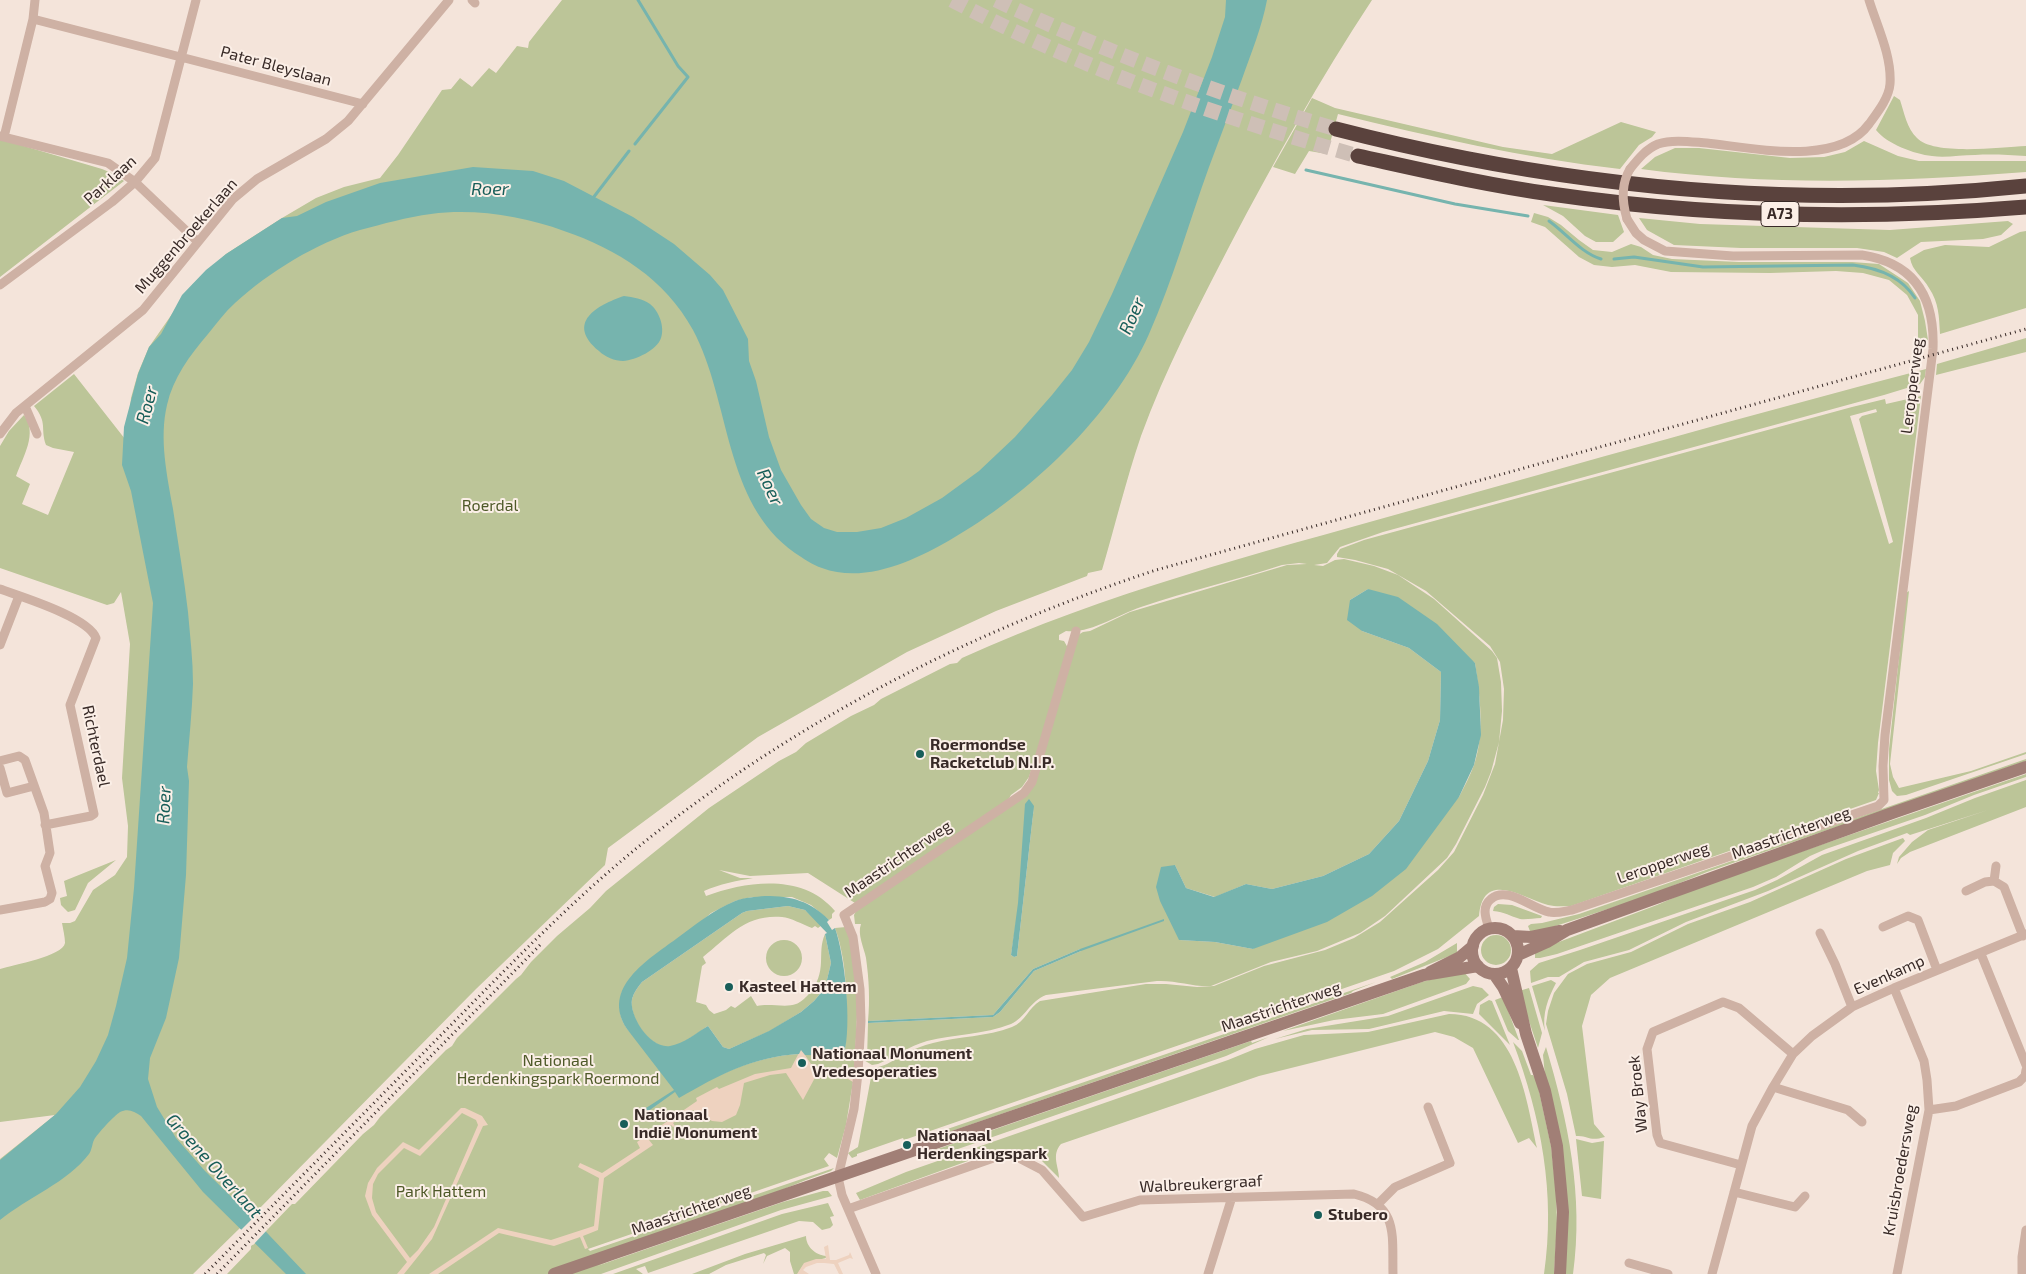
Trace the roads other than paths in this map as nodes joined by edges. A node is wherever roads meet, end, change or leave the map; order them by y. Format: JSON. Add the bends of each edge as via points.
{"nodes":[{"id":1,"x":35,"y":0,"type":"edge"},
{"id":2,"x":196,"y":0,"type":"edge"},
{"id":3,"x":449,"y":0,"type":"edge"},
{"id":4,"x":1868,"y":0,"type":"edge"},
{"id":5,"x":33,"y":19,"type":"junction"},
{"id":6,"x":183,"y":57,"type":"junction"},
{"id":7,"x":363,"y":104,"type":"junction"},
{"id":8,"x":1336,"y":130,"type":"tunnel mouth"},
{"id":9,"x":2,"y":136,"type":"edge"},
{"id":10,"x":1358,"y":156,"type":"tunnel mouth"},
{"id":11,"x":135,"y":182,"type":"junction"},
{"id":12,"x":2026,"y":186,"type":"edge"},
{"id":13,"x":2026,"y":206,"type":"edge"},
{"id":14,"x":198,"y":242,"type":"junction"},
{"id":15,"x":0,"y":285,"type":"edge"},
{"id":16,"x":25,"y":406,"type":"junction"},
{"id":17,"x":0,"y":434,"type":"edge"},
{"id":18,"x":37,"y":434,"type":"dead end"},
{"id":19,"x":0,"y":589,"type":"edge"},
{"id":20,"x":19,"y":596,"type":"junction"},
{"id":21,"x":1076,"y":631,"type":"dead end"},
{"id":22,"x":0,"y":645,"type":"edge"},
{"id":23,"x":0,"y":761,"type":"edge"},
{"id":24,"x":2026,"y":767,"type":"edge"},
{"id":25,"x":0,"y":768,"type":"edge"},
{"id":26,"x":34,"y":786,"type":"junction"},
{"id":27,"x":45,"y":825,"type":"junction"},
{"id":28,"x":1996,"y":866,"type":"dead end"},
{"id":29,"x":1994,"y":881,"type":"junction"},
{"id":30,"x":1966,"y":891,"type":"dead end"},
{"id":31,"x":0,"y":910,"type":"edge"},
{"id":32,"x":1883,"y":927,"type":"dead end"},
{"id":33,"x":1489,"y":928,"type":"junction"},
{"id":34,"x":1567,"y":930,"type":"junction"},
{"id":35,"x":1820,"y":933,"type":"dead end"},
{"id":36,"x":2025,"y":935,"type":"edge"},
{"id":37,"x":1513,"y":936,"type":"junction"},
{"id":38,"x":1473,"y":946,"type":"junction"},
{"id":39,"x":1981,"y":954,"type":"junction"},
{"id":40,"x":1518,"y":955,"type":"junction"},
{"id":41,"x":1478,"y":966,"type":"junction"},
{"id":42,"x":1511,"y":968,"type":"junction"},
{"id":43,"x":1937,"y":970,"type":"junction"},
{"id":44,"x":1494,"y":974,"type":"junction"},
{"id":45,"x":1424,"y":975,"type":"junction"},
{"id":46,"x":1894,"y":988,"type":"junction"},
{"id":47,"x":1852,"y":1007,"type":"junction"},
{"id":48,"x":1526,"y":1034,"type":"junction"},
{"id":49,"x":1793,"y":1054,"type":"junction"},
{"id":50,"x":2026,"y":1066,"type":"edge"},
{"id":51,"x":2026,"y":1070,"type":"edge"},
{"id":52,"x":1773,"y":1087,"type":"junction"},
{"id":53,"x":1428,"y":1107,"type":"dead end"},
{"id":54,"x":1929,"y":1110,"type":"junction"},
{"id":55,"x":1862,"y":1122,"type":"dead end"},
{"id":56,"x":1741,"y":1165,"type":"junction"},
{"id":57,"x":838,"y":1177,"type":"junction"},
{"id":58,"x":1734,"y":1192,"type":"junction"},
{"id":59,"x":1805,"y":1196,"type":"dead end"},
{"id":60,"x":1232,"y":1197,"type":"junction"},
{"id":61,"x":1378,"y":1204,"type":"junction"},
{"id":62,"x":848,"y":1210,"type":"junction"},
{"id":63,"x":2026,"y":1230,"type":"edge"},
{"id":64,"x":1629,"y":1263,"type":"dead end"},
{"id":65,"x":554,"y":1274,"type":"edge"},
{"id":66,"x":876,"y":1274,"type":"edge"},
{"id":67,"x":1208,"y":1274,"type":"edge"},
{"id":68,"x":1393,"y":1274,"type":"edge"},
{"id":69,"x":1560,"y":1274,"type":"edge"},
{"id":70,"x":1668,"y":1274,"type":"edge"},
{"id":71,"x":1712,"y":1274,"type":"edge"},
{"id":72,"x":1897,"y":1274,"type":"edge"},
{"id":73,"x":2022,"y":1274,"type":"edge"}],
"edges":[{"from":1,"to":5,"type":"street"},
{"from":2,"to":6,"type":"street","name":"Parklaan"},
{"from":3,"to":7,"type":"street","name":"Muggenbroekerlaan"},
{"from":4,"to":33,"type":"street","name":"Leropperweg","bridge":true,"via":[[1887,57],[1890,85],[1878,112],[1864,131],[1846,143],[1818,151],[1666,142],[1650,148],[1630,169],[1623,189],[1627,219],[1636,233],[1665,251],[1733,256],[1862,255],[1887,261],[1904,270],[1925,295],[1933,324],[1933,349],[1885,734],[1884,800],[1878,806],[1572,910],[1548,912],[1513,898],[1495,896],[1485,908]]},
{"from":5,"to":6,"type":"street","name":"Pater Bleyslaan"},
{"from":5,"to":9,"type":"street"},
{"from":6,"to":7,"type":"street","name":"Pater Bleyslaan"},
{"from":6,"to":11,"type":"street","name":"Parklaan","via":[[155,158]]},
{"from":7,"to":14,"type":"street","name":"Muggenbroekerlaan","via":[[326,139],[257,179],[234,199]]},
{"from":8,"to":12,"type":"highway","number":"A73","via":[[1501,166],[1676,188],[1820,196]]},
{"from":9,"to":11,"type":"street","via":[[108,163]]},
{"from":10,"to":13,"type":"highway","number":"A73","via":[[1550,194],[1700,210],[1895,215]]},
{"from":11,"to":14,"type":"street"},
{"from":11,"to":15,"type":"street","name":"Parklaan"},
{"from":14,"to":16,"type":"street","name":"Muggenbroekerlaan","via":[[142,310]]},
{"from":16,"to":17,"type":"street","name":"Muggenbroekerlaan"},
{"from":16,"to":18,"type":"street"},
{"from":19,"to":20,"type":"street"},
{"from":20,"to":22,"type":"street"},
{"from":20,"to":27,"type":"street","name":"Richterdael","via":[[59,611],[93,631],[96,638],[70,705],[94,814]]},
{"from":21,"to":57,"type":"street","name":"Maastrichterweg","via":[[1032,782],[1024,793],[844,915],[853,937],[861,1021],[854,1109]]},
{"from":23,"to":26,"type":"street","via":[[19,756],[25,760]]},
{"from":24,"to":34,"type":"main road","name":"Maastrichterweg"},
{"from":25,"to":26,"type":"street","via":[[7,793]]},
{"from":26,"to":27,"type":"street"},
{"from":27,"to":31,"type":"street","via":[[50,854],[45,866],[52,893],[50,899]]},
{"from":28,"to":29,"type":"street"},
{"from":29,"to":30,"type":"street"},
{"from":29,"to":36,"type":"street","name":"Evenkamp","via":[[2004,887]]},
{"from":32,"to":43,"type":"street","name":"Evenkamp","via":[[1908,916],[1918,920]]},
{"from":33,"to":37,"type":"main road","via":[[1500,928]]},
{"from":33,"to":38,"type":"main road","via":[[1478,936]]},
{"from":34,"to":37,"type":"main road","name":"Maastrichterweg","via":[[1531,937]]},
{"from":34,"to":40,"type":"main road","name":"Maastrichterweg"},
{"from":35,"to":47,"type":"street","name":"Evenkamp"},
{"from":36,"to":39,"type":"street","name":"Evenkamp"},
{"from":37,"to":40,"type":"main road"},
{"from":38,"to":41,"type":"main road"},
{"from":38,"to":45,"type":"main road","name":"Maastrichterweg","via":[[1460,957]]},
{"from":39,"to":43,"type":"street","name":"Evenkamp"},
{"from":39,"to":50,"type":"street"},
{"from":40,"to":42,"type":"main road"},
{"from":41,"to":44,"type":"main road"},
{"from":41,"to":45,"type":"main road","name":"Maastrichterweg"},
{"from":42,"to":44,"type":"main road"},
{"from":42,"to":48,"type":"main road"},
{"from":43,"to":46,"type":"street","name":"Evenkamp"},
{"from":44,"to":48,"type":"main road"},
{"from":45,"to":57,"type":"main road","name":"Maastrichterweg"},
{"from":46,"to":47,"type":"street","name":"Evenkamp"},
{"from":46,"to":54,"type":"street","name":"Kruisbroedersweg","via":[[1924,1062]]},
{"from":47,"to":49,"type":"street","name":"Evenkamp"},
{"from":48,"to":69,"type":"main road","via":[[1557,1146],[1563,1212]]},
{"from":49,"to":52,"type":"street","name":"Evenkamp"},
{"from":49,"to":56,"type":"street","name":"Way Broek","via":[[1739,1008],[1723,1002],[1653,1032],[1647,1049],[1660,1143]]},
{"from":51,"to":54,"type":"street","via":[[2019,1082],[1956,1106]]},
{"from":52,"to":55,"type":"street","via":[[1848,1110]]},
{"from":52,"to":56,"type":"street","name":"Evenkamp","via":[[1752,1126]]},
{"from":53,"to":61,"type":"street","via":[[1450,1163],[1396,1187]]},
{"from":54,"to":72,"type":"street","name":"Kruisbroedersweg"},
{"from":56,"to":58,"type":"street","name":"Evenkamp"},
{"from":57,"to":62,"type":"street"},
{"from":57,"to":65,"type":"main road","name":"Maastrichterweg"},
{"from":58,"to":59,"type":"street","via":[[1795,1207]]},
{"from":58,"to":71,"type":"street","name":"Evenkamp"},
{"from":60,"to":61,"type":"street","name":"Walbreukergraaf","via":[[1354,1194],[1368,1197]]},
{"from":60,"to":62,"type":"street","name":"Walbreukergraaf","via":[[1140,1200],[1083,1217],[1042,1170],[1017,1157],[1002,1155]]},
{"from":60,"to":67,"type":"street"},
{"from":61,"to":68,"type":"street","via":[[1387,1214],[1392,1230]]},
{"from":62,"to":66,"type":"street"},
{"from":63,"to":73,"type":"street"},
{"from":64,"to":70,"type":"street"}]}
